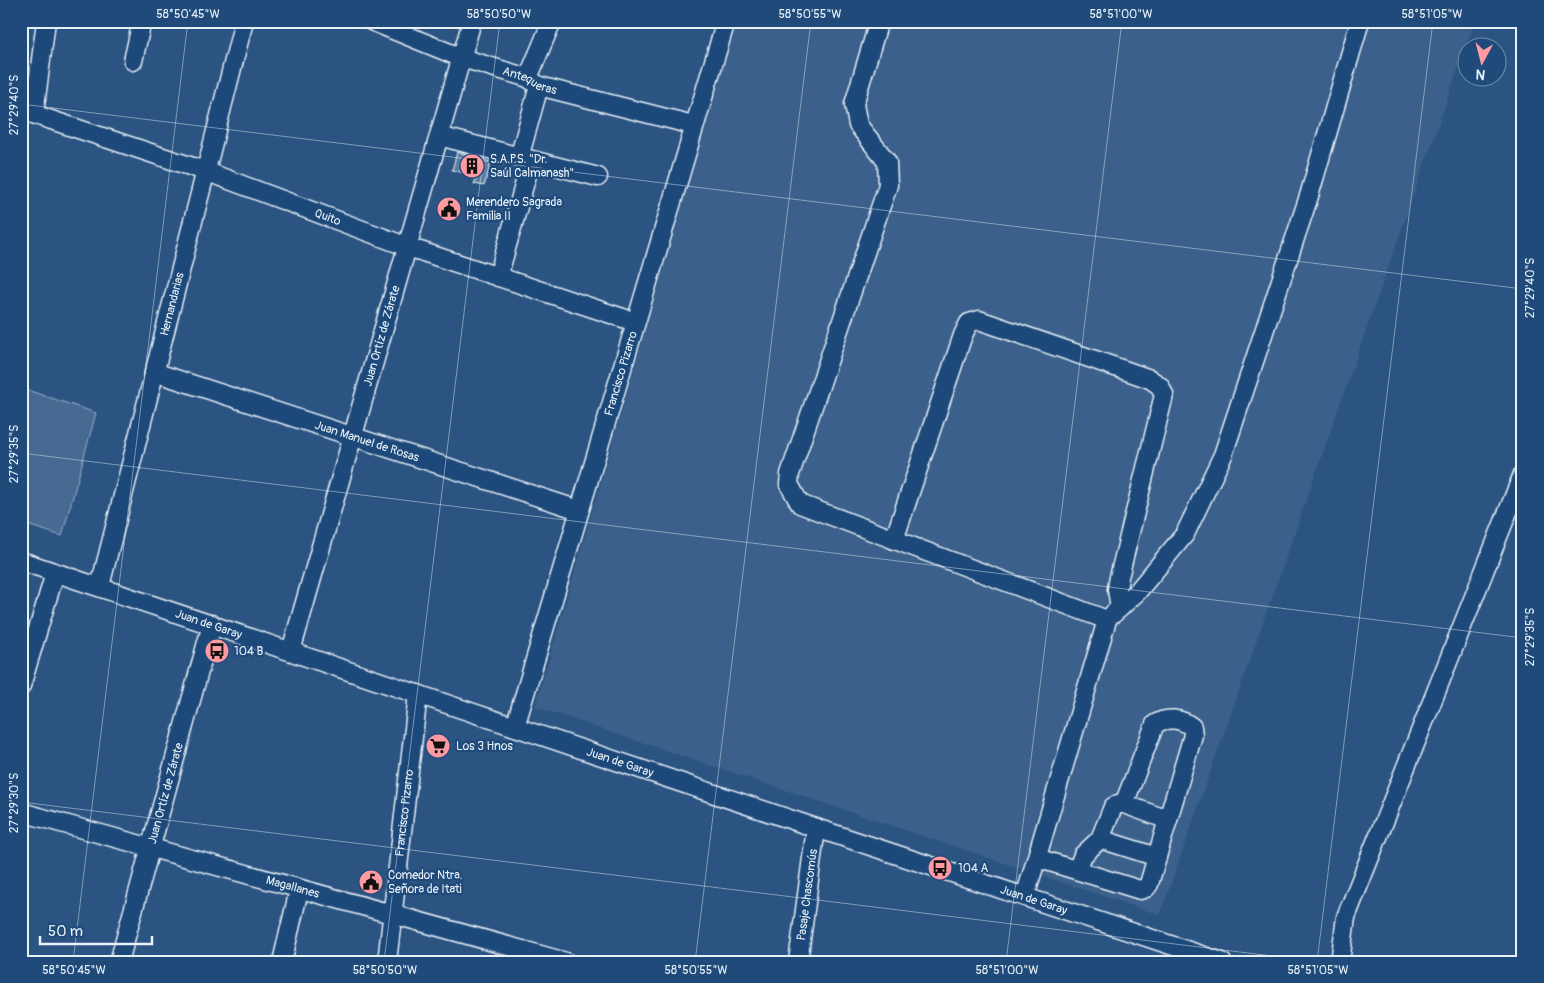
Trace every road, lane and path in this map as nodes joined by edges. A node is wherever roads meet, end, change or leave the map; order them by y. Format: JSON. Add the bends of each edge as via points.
{"nodes":[{"id":1,"x":46,"y":21,"type":"edge"},
{"id":2,"x":142,"y":21,"type":"edge"},
{"id":3,"x":244,"y":21,"type":"edge"},
{"id":4,"x":371,"y":21,"type":"edge"},
{"id":5,"x":472,"y":21,"type":"edge"},
{"id":6,"x":552,"y":21,"type":"edge"},
{"id":7,"x":726,"y":21,"type":"edge"},
{"id":8,"x":879,"y":21,"type":"edge"},
{"id":9,"x":1360,"y":21,"type":"edge"},
{"id":10,"x":462,"y":58,"type":"junction"},
{"id":11,"x":133,"y":61,"type":"dead end"},
{"id":12,"x":533,"y":82,"type":"junction"},
{"id":13,"x":28,"y":112,"type":"edge"},
{"id":14,"x":693,"y":125,"type":"junction"},
{"id":15,"x":439,"y":136,"type":"junction"},
{"id":16,"x":525,"y":159,"type":"junction"},
{"id":17,"x":205,"y":171,"type":"junction"},
{"id":18,"x":598,"y":176,"type":"dead end"},
{"id":19,"x":408,"y":247,"type":"junction"},
{"id":20,"x":498,"y":277,"type":"junction"},
{"id":21,"x":635,"y":322,"type":"junction"},
{"id":22,"x":154,"y":372,"type":"junction"},
{"id":23,"x":351,"y":437,"type":"junction"},
{"id":24,"x":1523,"y":474,"type":"edge"},
{"id":25,"x":579,"y":510,"type":"junction"},
{"id":26,"x":894,"y":540,"type":"junction"},
{"id":27,"x":21,"y":561,"type":"edge"},
{"id":28,"x":55,"y":573,"type":"junction"},
{"id":29,"x":100,"y":586,"type":"junction"},
{"id":30,"x":1113,"y":614,"type":"junction"},
{"id":31,"x":212,"y":624,"type":"junction"},
{"id":32,"x":291,"y":650,"type":"junction"},
{"id":33,"x":21,"y":686,"type":"edge"},
{"id":34,"x":418,"y":694,"type":"junction"},
{"id":35,"x":515,"y":727,"type":"junction"},
{"id":36,"x":1124,"y":804,"type":"junction"},
{"id":37,"x":21,"y":812,"type":"edge"},
{"id":38,"x":1168,"y":820,"type":"junction"},
{"id":39,"x":816,"y":828,"type":"junction"},
{"id":40,"x":1100,"y":839,"type":"junction"},
{"id":41,"x":151,"y":848,"type":"junction"},
{"id":42,"x":1157,"y":857,"type":"junction"},
{"id":43,"x":1037,"y":858,"type":"junction"},
{"id":44,"x":1077,"y":870,"type":"junction"},
{"id":45,"x":299,"y":890,"type":"junction"},
{"id":46,"x":1025,"y":897,"type":"junction"},
{"id":47,"x":392,"y":913,"type":"junction"},
{"id":48,"x":119,"y":962,"type":"edge"},
{"id":49,"x":282,"y":962,"type":"edge"},
{"id":50,"x":386,"y":962,"type":"edge"},
{"id":51,"x":566,"y":962,"type":"edge"},
{"id":52,"x":798,"y":962,"type":"edge"},
{"id":53,"x":1222,"y":962,"type":"edge"},
{"id":54,"x":1340,"y":962,"type":"edge"}],
"edges":[{"from":1,"to":13,"type":"street"},
{"from":2,"to":11,"type":"street"},
{"from":3,"to":17,"type":"street","name":"Hernandarias"},
{"from":4,"to":10,"type":"street","name":"Antequeras"},
{"from":5,"to":10,"type":"street","name":"Juan Ortíz de Zárate"},
{"from":6,"to":12,"type":"street"},
{"from":7,"to":14,"type":"street","name":"Francisco Pizarro"},
{"from":8,"to":26,"type":"street","via":[[854,104],[858,125],[887,162],[888,185],[789,484],[800,504]]},
{"from":9,"to":30,"type":"street","via":[[1309,196],[1223,455],[1185,534],[1138,592]]},
{"from":10,"to":12,"type":"street","name":"Antequeras"},
{"from":10,"to":15,"type":"street","name":"Juan Ortíz de Zárate"},
{"from":12,"to":14,"type":"street","name":"Antequeras"},
{"from":12,"to":16,"type":"street"},
{"from":13,"to":17,"type":"street","name":"Quito"},
{"from":14,"to":21,"type":"street","name":"Francisco Pizarro"},
{"from":15,"to":16,"type":"street"},
{"from":15,"to":19,"type":"street","name":"Juan Ortíz de Zárate"},
{"from":16,"to":18,"type":"street"},
{"from":16,"to":20,"type":"street"},
{"from":17,"to":19,"type":"street","name":"Quito"},
{"from":17,"to":22,"type":"street","name":"Hernandarias"},
{"from":19,"to":20,"type":"street","name":"Quito"},
{"from":19,"to":23,"type":"street","name":"Juan Ortíz de Zárate"},
{"from":20,"to":21,"type":"street","name":"Quito"},
{"from":21,"to":25,"type":"street","name":"Francisco Pizarro"},
{"from":22,"to":23,"type":"street","name":"Juan Manuel de Rosas"},
{"from":22,"to":29,"type":"street","name":"Hernandarias"},
{"from":23,"to":25,"type":"street","name":"Juan Manuel de Rosas"},
{"from":23,"to":32,"type":"street","name":"Juan Ortíz de Zárate"},
{"from":24,"to":54,"type":"street","via":[[1346,917]]},
{"from":25,"to":35,"type":"street","name":"Francisco Pizarro"},
{"from":26,"to":30,"type":"street"},
{"from":26,"to":30,"type":"street","via":[[963,335],[969,323],[979,320],[1150,379],[1160,386],[1164,395],[1119,577]]},
{"from":27,"to":28,"type":"street","name":"Juan de Garay"},
{"from":28,"to":29,"type":"street","name":"Juan de Garay"},
{"from":28,"to":33,"type":"street"},
{"from":29,"to":31,"type":"street","name":"Juan de Garay"},
{"from":30,"to":43,"type":"street"},
{"from":31,"to":32,"type":"street","name":"Juan de Garay"},
{"from":31,"to":41,"type":"street","name":"Juan Ortíz de Zárate"},
{"from":32,"to":34,"type":"street","name":"Juan de Garay"},
{"from":34,"to":35,"type":"street","name":"Juan de Garay"},
{"from":34,"to":47,"type":"street","name":"Francisco Pizarro"},
{"from":35,"to":39,"type":"street","name":"Juan de Garay"},
{"from":36,"to":38,"type":"street"},
{"from":36,"to":38,"type":"street","via":[[1155,724],[1168,719],[1185,721],[1192,727],[1193,735]]},
{"from":36,"to":40,"type":"street","via":[[1113,807]]},
{"from":37,"to":41,"type":"street","name":"Magallanes"},
{"from":38,"to":42,"type":"street"},
{"from":39,"to":46,"type":"street","name":"Juan de Garay"},
{"from":39,"to":52,"type":"street","name":"Pasaje Chascomús"},
{"from":40,"to":42,"type":"street"},
{"from":40,"to":44,"type":"street","via":[[1083,855]]},
{"from":41,"to":45,"type":"street","name":"Magallanes"},
{"from":41,"to":48,"type":"street","name":"Juan Ortíz de Zárate"},
{"from":42,"to":44,"type":"street","via":[[1149,884],[1140,890]]},
{"from":43,"to":44,"type":"street"},
{"from":43,"to":46,"type":"street"},
{"from":45,"to":47,"type":"street","name":"Magallanes"},
{"from":45,"to":49,"type":"street"},
{"from":46,"to":53,"type":"street","name":"Juan de Garay"},
{"from":47,"to":50,"type":"street","name":"Francisco Pizarro"},
{"from":47,"to":51,"type":"street","name":"Magallanes"}]}
